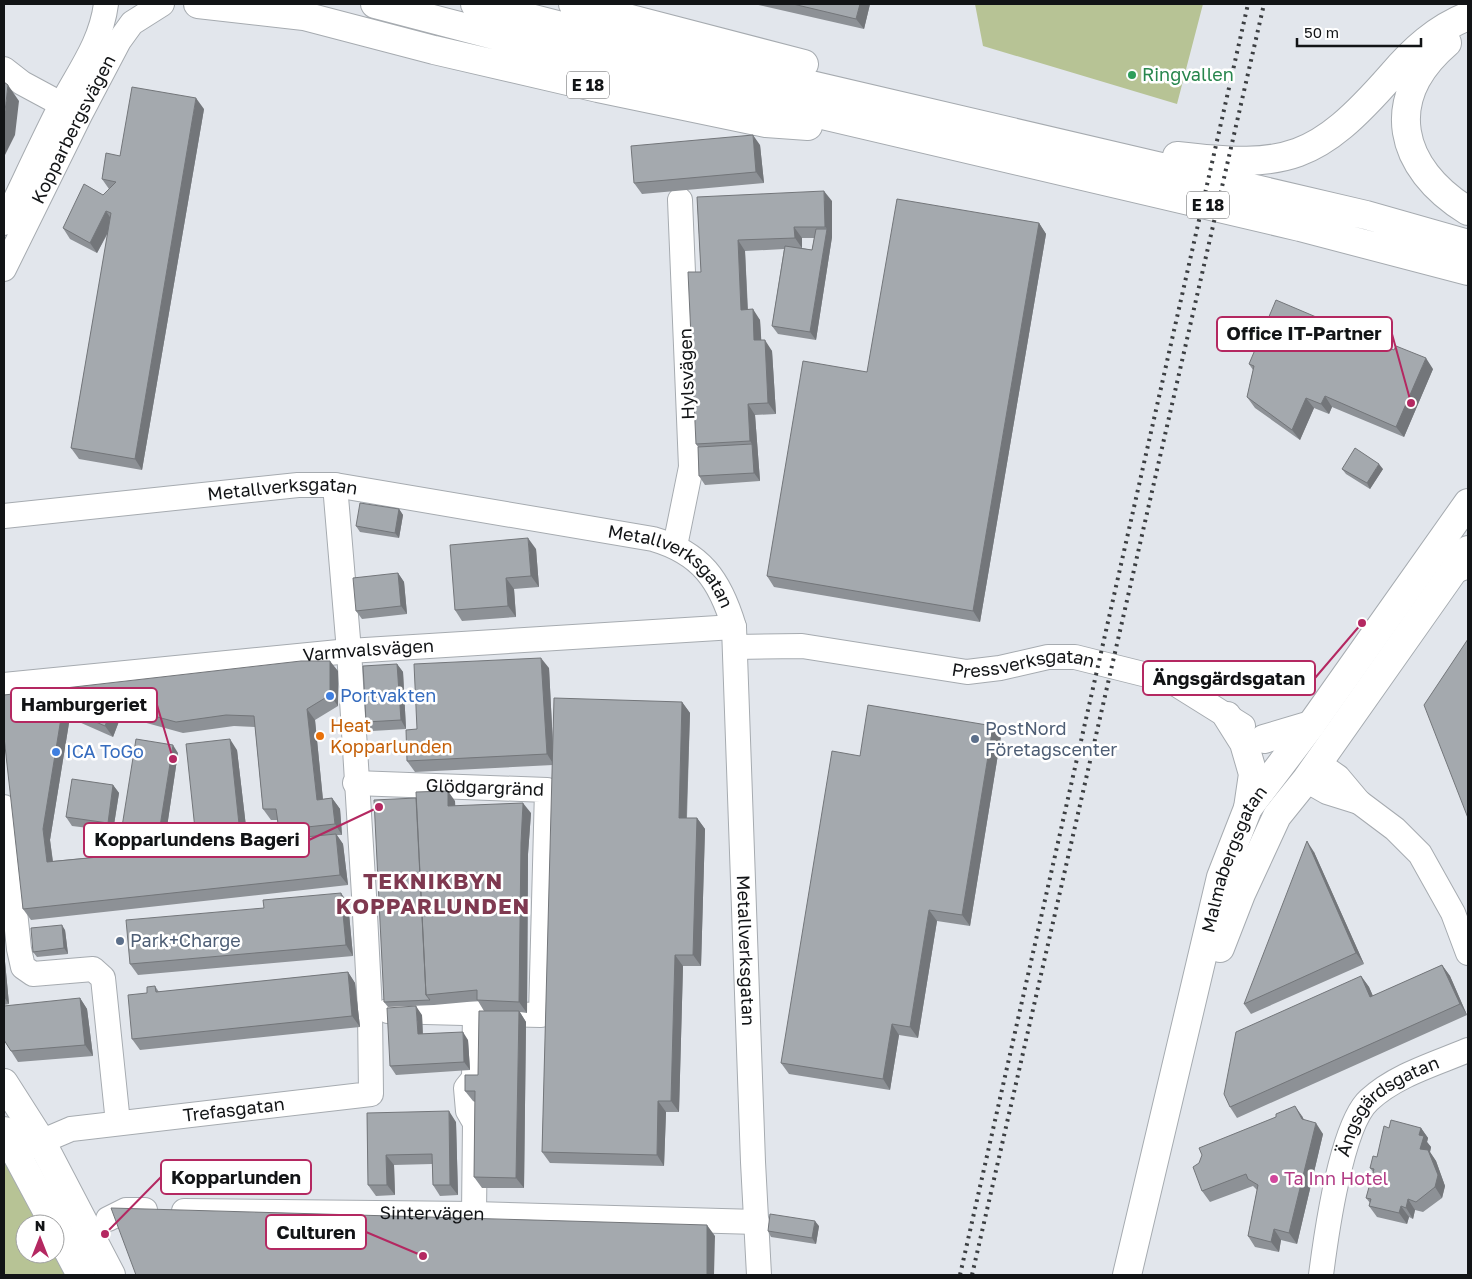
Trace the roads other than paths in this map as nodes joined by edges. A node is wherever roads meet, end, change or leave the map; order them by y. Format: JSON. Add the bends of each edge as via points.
{"nodes":[{"id":1,"x":106,"y":4,"type":"edge"},
{"id":2,"x":162,"y":4,"type":"edge"},
{"id":3,"x":198,"y":4,"type":"edge"},
{"id":4,"x":375,"y":4,"type":"edge"},
{"id":5,"x":474,"y":4,"type":"edge"},
{"id":6,"x":573,"y":4,"type":"edge"},
{"id":7,"x":1468,"y":16,"type":"edge"},
{"id":8,"x":1468,"y":31,"type":"edge"},
{"id":9,"x":4,"y":69,"type":"edge"},
{"id":10,"x":71,"y":109,"type":"junction"},
{"id":11,"x":923,"y":110,"type":"junction"},
{"id":12,"x":897,"y":133,"type":"junction"},
{"id":13,"x":1135,"y":160,"type":"junction"},
{"id":14,"x":680,"y":200,"type":"dead end"},
{"id":15,"x":1468,"y":211,"type":"edge"},
{"id":16,"x":4,"y":223,"type":"edge"},
{"id":17,"x":1468,"y":244,"type":"edge"},
{"id":18,"x":4,"y":269,"type":"edge"},
{"id":19,"x":1468,"y":272,"type":"edge"},
{"id":20,"x":335,"y":485,"type":"junction"},
{"id":21,"x":1467,"y":509,"type":"edge"},
{"id":22,"x":4,"y":516,"type":"edge"},
{"id":23,"x":675,"y":546,"type":"junction"},
{"id":24,"x":1464,"y":561,"type":"edge"},
{"id":25,"x":734,"y":637,"type":"junction"},
{"id":26,"x":349,"y":651,"type":"junction"},
{"id":27,"x":4,"y":685,"type":"edge"},
{"id":28,"x":1227,"y":716,"type":"junction"},
{"id":29,"x":1310,"y":725,"type":"junction"},
{"id":30,"x":1264,"y":739,"type":"junction"},
{"id":31,"x":1289,"y":755,"type":"junction"},
{"id":32,"x":1312,"y":772,"type":"junction"},
{"id":33,"x":355,"y":783,"type":"junction"},
{"id":34,"x":4,"y":807,"type":"edge"},
{"id":35,"x":1248,"y":808,"type":"junction"},
{"id":36,"x":1468,"y":953,"type":"edge"},
{"id":37,"x":370,"y":1010,"type":"junction"},
{"id":38,"x":475,"y":1014,"type":"junction"},
{"id":39,"x":1468,"y":1050,"type":"edge"},
{"id":40,"x":4,"y":1084,"type":"edge"},
{"id":41,"x":118,"y":1122,"type":"junction"},
{"id":42,"x":21,"y":1142,"type":"edge"},
{"id":43,"x":50,"y":1214,"type":"edge"},
{"id":44,"x":474,"y":1214,"type":"junction"},
{"id":45,"x":108,"y":1219,"type":"dead end"},
{"id":46,"x":757,"y":1222,"type":"junction"},
{"id":47,"x":65,"y":1244,"type":"edge"},
{"id":48,"x":81,"y":1275,"type":"edge"},
{"id":49,"x":110,"y":1275,"type":"edge"},
{"id":50,"x":759,"y":1275,"type":"edge"},
{"id":51,"x":1127,"y":1275,"type":"edge"},
{"id":52,"x":1142,"y":1275,"type":"edge"},
{"id":53,"x":1321,"y":1275,"type":"edge"}],
"edges":[{"from":1,"to":10,"type":"street","name":"Kopparbergsvägen","via":[[104,25]]},
{"from":2,"to":10,"type":"street","name":"Kopparbergsvägen","via":[[132,23]]},
{"from":3,"to":12,"type":"main road","number":"E 18","via":[[304,16],[434,50],[766,123]]},
{"from":4,"to":12,"type":"main road","number":"E 18","via":[[613,66]]},
{"from":5,"to":11,"type":"main road","number":"E 18"},
{"from":6,"to":11,"type":"main road","number":"E 18","via":[[790,60],[882,88]]},
{"from":7,"to":13,"type":"main road","number":"E 18","via":[[1433,34],[1405,58],[1344,127],[1308,150],[1260,162],[1166,154]]},
{"from":8,"to":15,"type":"main road","via":[[1446,43],[1424,65],[1411,90],[1406,115],[1408,141],[1417,165],[1438,188]]},
{"from":9,"to":10,"type":"street","via":[[22,83]]},
{"from":10,"to":16,"type":"street","name":"Kopparbergsvägen"},
{"from":10,"to":18,"type":"street","name":"Kopparbergsvägen"},
{"from":11,"to":13,"type":"main road","number":"E 18"},
{"from":12,"to":19,"type":"main road","number":"E 18","via":[[1300,227]]},
{"from":13,"to":17,"type":"main road","number":"E 18","via":[[1395,223]]},
{"from":14,"to":23,"type":"street","name":"Hylsvägen","via":[[691,467]]},
{"from":20,"to":22,"type":"street","name":"Metallverksgatan","via":[[298,485]]},
{"from":20,"to":23,"type":"street","name":"Metallverksgatan","via":[[653,539]]},
{"from":20,"to":26,"type":"street"},
{"from":21,"to":29,"type":"main road","name":"Malmabergsgatan"},
{"from":23,"to":25,"type":"street","name":"Metallverksgatan","via":[[695,559],[717,584],[728,606]]},
{"from":24,"to":32,"type":"main road","name":"Malmabergsgatan"},
{"from":25,"to":26,"type":"street","name":"Varmvalsvägen"},
{"from":25,"to":28,"type":"street","name":"Pressverksgatan","via":[[967,672],[1048,657],[1075,657],[1171,681]]},
{"from":25,"to":46,"type":"street","name":"Metallverksgatan"},
{"from":26,"to":27,"type":"street","name":"Varmvalsvägen"},
{"from":26,"to":33,"type":"street"},
{"from":28,"to":30,"type":"street","name":"Pressverksgatan"},
{"from":28,"to":35,"type":"main road","via":[[1244,743],[1253,774]]},
{"from":29,"to":30,"type":"main road"},
{"from":29,"to":31,"type":"main road","name":"Malmabergsgatan"},
{"from":30,"to":31,"type":"street","name":"Pressverksgatan"},
{"from":31,"to":32,"type":"main road"},
{"from":31,"to":35,"type":"main road","name":"Malmabergsgatan"},
{"from":32,"to":36,"type":"street","via":[[1327,792],[1359,802],[1395,829],[1420,854],[1453,913]]},
{"from":32,"to":52,"type":"main road","name":"Malmabergsgatan","via":[[1277,816],[1226,930],[1214,967]]},
{"from":33,"to":37,"type":"street"},
{"from":33,"to":38,"type":"street","name":"Glödgargränd","via":[[547,790],[541,1015]]},
{"from":34,"to":41,"type":"street","via":[[23,967],[33,974],[93,969],[103,978]]},
{"from":35,"to":51,"type":"main road","name":"Malmabergsgatan","via":[[1221,877]]},
{"from":37,"to":38,"type":"street","name":"Glödgargränd"},
{"from":37,"to":41,"type":"street","name":"Trefasgatan","via":[[371,1094]]},
{"from":38,"to":44,"type":"street","via":[[474,1078],[466,1088],[468,1111],[475,1122]]},
{"from":39,"to":53,"type":"street","name":"Ängsgärdsgatan","via":[[1400,1078],[1368,1101],[1357,1116],[1333,1207]]},
{"from":40,"to":42,"type":"main road"},
{"from":41,"to":42,"type":"street","name":"Trefasgatan","via":[[71,1129]]},
{"from":42,"to":43,"type":"main road"},
{"from":42,"to":49,"type":"main road"},
{"from":44,"to":45,"type":"street","name":"Sintervägen","via":[[126,1210]]},
{"from":44,"to":46,"type":"street","name":"Sintervägen"},
{"from":46,"to":50,"type":"street","name":"Metallverksgatan"},
{"from":47,"to":48,"type":"main road"}]}
